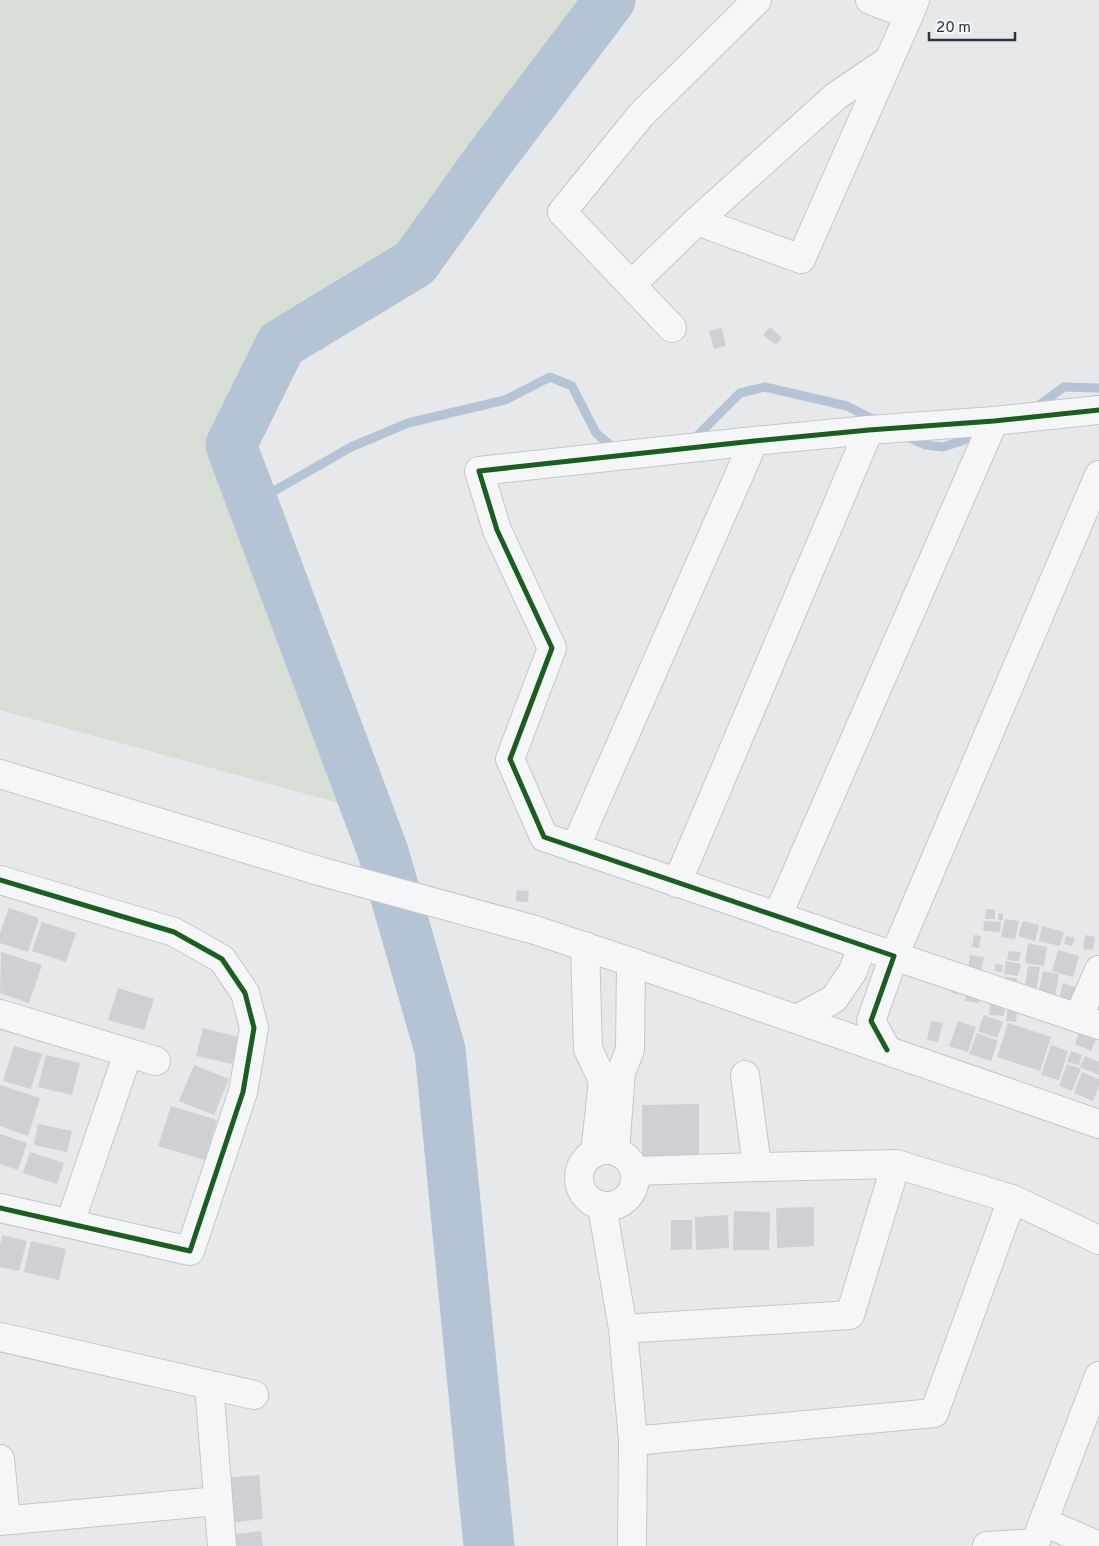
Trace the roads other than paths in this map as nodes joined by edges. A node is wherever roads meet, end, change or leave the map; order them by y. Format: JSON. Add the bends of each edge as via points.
{"nodes":[{"id":1,"x":757,"y":0,"type":"edge"},
{"id":2,"x":870,"y":0,"type":"edge"},
{"id":3,"x":912,"y":7,"type":"edge"},
{"id":4,"x":889,"y":60,"type":"junction"},
{"id":5,"x":698,"y":221,"type":"junction"},
{"id":6,"x":632,"y":284,"type":"junction"},
{"id":7,"x":672,"y":328,"type":"dead end"},
{"id":8,"x":1099,"y":410,"type":"edge"},
{"id":9,"x":994,"y":421,"type":"junction"},
{"id":10,"x":869,"y":430,"type":"junction"},
{"id":11,"x":754,"y":441,"type":"junction"},
{"id":12,"x":1099,"y":475,"type":"edge"},
{"id":13,"x":0,"y":774,"type":"edge"},
{"id":14,"x":575,"y":848,"type":"junction"},
{"id":15,"x":0,"y":880,"type":"edge"},
{"id":16,"x":677,"y":883,"type":"junction"},
{"id":17,"x":777,"y":917,"type":"junction"},
{"id":18,"x":585,"y":946,"type":"junction"},
{"id":19,"x":862,"y":946,"type":"junction"},
{"id":20,"x":894,"y":956,"type":"junction"},
{"id":21,"x":631,"y":962,"type":"junction"},
{"id":22,"x":1099,"y":970,"type":"edge"},
{"id":23,"x":0,"y":1014,"type":"edge"},
{"id":24,"x":797,"y":1019,"type":"junction"},
{"id":25,"x":1088,"y":1021,"type":"edge"},
{"id":26,"x":887,"y":1050,"type":"junction"},
{"id":27,"x":128,"y":1052,"type":"junction"},
{"id":28,"x":156,"y":1061,"type":"dead end"},
{"id":29,"x":745,"y":1075,"type":"dead end"},
{"id":30,"x":1099,"y":1124,"type":"edge"},
{"id":31,"x":605,"y":1152,"type":"junction"},
{"id":32,"x":896,"y":1164,"type":"junction"},
{"id":33,"x":757,"y":1167,"type":"junction"},
{"id":34,"x":635,"y":1172,"type":"junction"},
{"id":35,"x":1012,"y":1200,"type":"junction"},
{"id":36,"x":602,"y":1206,"type":"junction"},
{"id":37,"x":0,"y":1208,"type":"edge"},
{"id":38,"x":70,"y":1224,"type":"junction"},
{"id":39,"x":1099,"y":1240,"type":"edge"},
{"id":40,"x":623,"y":1329,"type":"junction"},
{"id":41,"x":0,"y":1337,"type":"edge"},
{"id":42,"x":1099,"y":1376,"type":"edge"},
{"id":43,"x":209,"y":1385,"type":"junction"},
{"id":44,"x":254,"y":1395,"type":"dead end"},
{"id":45,"x":633,"y":1441,"type":"junction"},
{"id":46,"x":0,"y":1459,"type":"edge"},
{"id":47,"x":218,"y":1501,"type":"junction"},
{"id":48,"x":3,"y":1520,"type":"edge"},
{"id":49,"x":1037,"y":1537,"type":"edge"},
{"id":50,"x":222,"y":1546,"type":"edge"},
{"id":51,"x":632,"y":1546,"type":"edge"},
{"id":52,"x":987,"y":1546,"type":"edge"},
{"id":53,"x":1099,"y":1546,"type":"edge"}],
"edges":[{"from":1,"to":6,"type":"street","via":[[641,115],[562,212]]},
{"from":2,"to":3,"type":"street"},
{"from":3,"to":4,"type":"street"},
{"from":4,"to":5,"type":"street","via":[[836,96]]},
{"from":4,"to":5,"type":"street","via":[[801,259]]},
{"from":5,"to":6,"type":"street"},
{"from":6,"to":7,"type":"street"},
{"from":8,"to":9,"type":"street"},
{"from":9,"to":10,"type":"street"},
{"from":9,"to":17,"type":"street"},
{"from":10,"to":11,"type":"street"},
{"from":10,"to":16,"type":"street"},
{"from":11,"to":14,"type":"street"},
{"from":11,"to":14,"type":"street","via":[[478,471],[497,530],[552,648],[510,759],[544,837]]},
{"from":12,"to":20,"type":"street"},
{"from":13,"to":18,"type":"street","via":[[319,871]]},
{"from":14,"to":16,"type":"street"},
{"from":15,"to":38,"type":"street","via":[[174,932],[214,954],[222,959],[245,993],[254,1028],[243,1092],[190,1251]]},
{"from":16,"to":17,"type":"street"},
{"from":17,"to":19,"type":"street"},
{"from":18,"to":21,"type":"street"},
{"from":18,"to":31,"type":"street","via":[[588,1049],[603,1081]]},
{"from":19,"to":20,"type":"street"},
{"from":19,"to":24,"type":"street","via":[[853,971],[834,999]]},
{"from":20,"to":25,"type":"street"},
{"from":20,"to":26,"type":"street","via":[[872,1021]]},
{"from":21,"to":24,"type":"street"},
{"from":21,"to":31,"type":"street","via":[[630,1050],[621,1072]]},
{"from":22,"to":25,"type":"street"},
{"from":23,"to":27,"type":"street"},
{"from":24,"to":26,"type":"street"},
{"from":26,"to":30,"type":"street"},
{"from":27,"to":28,"type":"street"},
{"from":27,"to":38,"type":"street"},
{"from":29,"to":33,"type":"street"},
{"from":31,"to":34,"type":"street","via":[[624,1155]]},
{"from":31,"to":36,"type":"street","via":[[586,1159],[580,1169],[579,1181],[591,1201]]},
{"from":32,"to":33,"type":"street"},
{"from":32,"to":35,"type":"street"},
{"from":32,"to":40,"type":"street","via":[[850,1315]]},
{"from":33,"to":34,"type":"street"},
{"from":34,"to":36,"type":"street","via":[[636,1182],[624,1201]]},
{"from":35,"to":39,"type":"street"},
{"from":35,"to":45,"type":"street","via":[[934,1413]]},
{"from":36,"to":40,"type":"street"},
{"from":37,"to":38,"type":"street"},
{"from":40,"to":45,"type":"street"},
{"from":41,"to":43,"type":"street"},
{"from":42,"to":49,"type":"street"},
{"from":43,"to":44,"type":"street"},
{"from":43,"to":47,"type":"street"},
{"from":45,"to":51,"type":"street"},
{"from":46,"to":48,"type":"street"},
{"from":47,"to":48,"type":"street"},
{"from":47,"to":50,"type":"street"},
{"from":49,"to":52,"type":"street"},
{"from":49,"to":53,"type":"street"}]}
